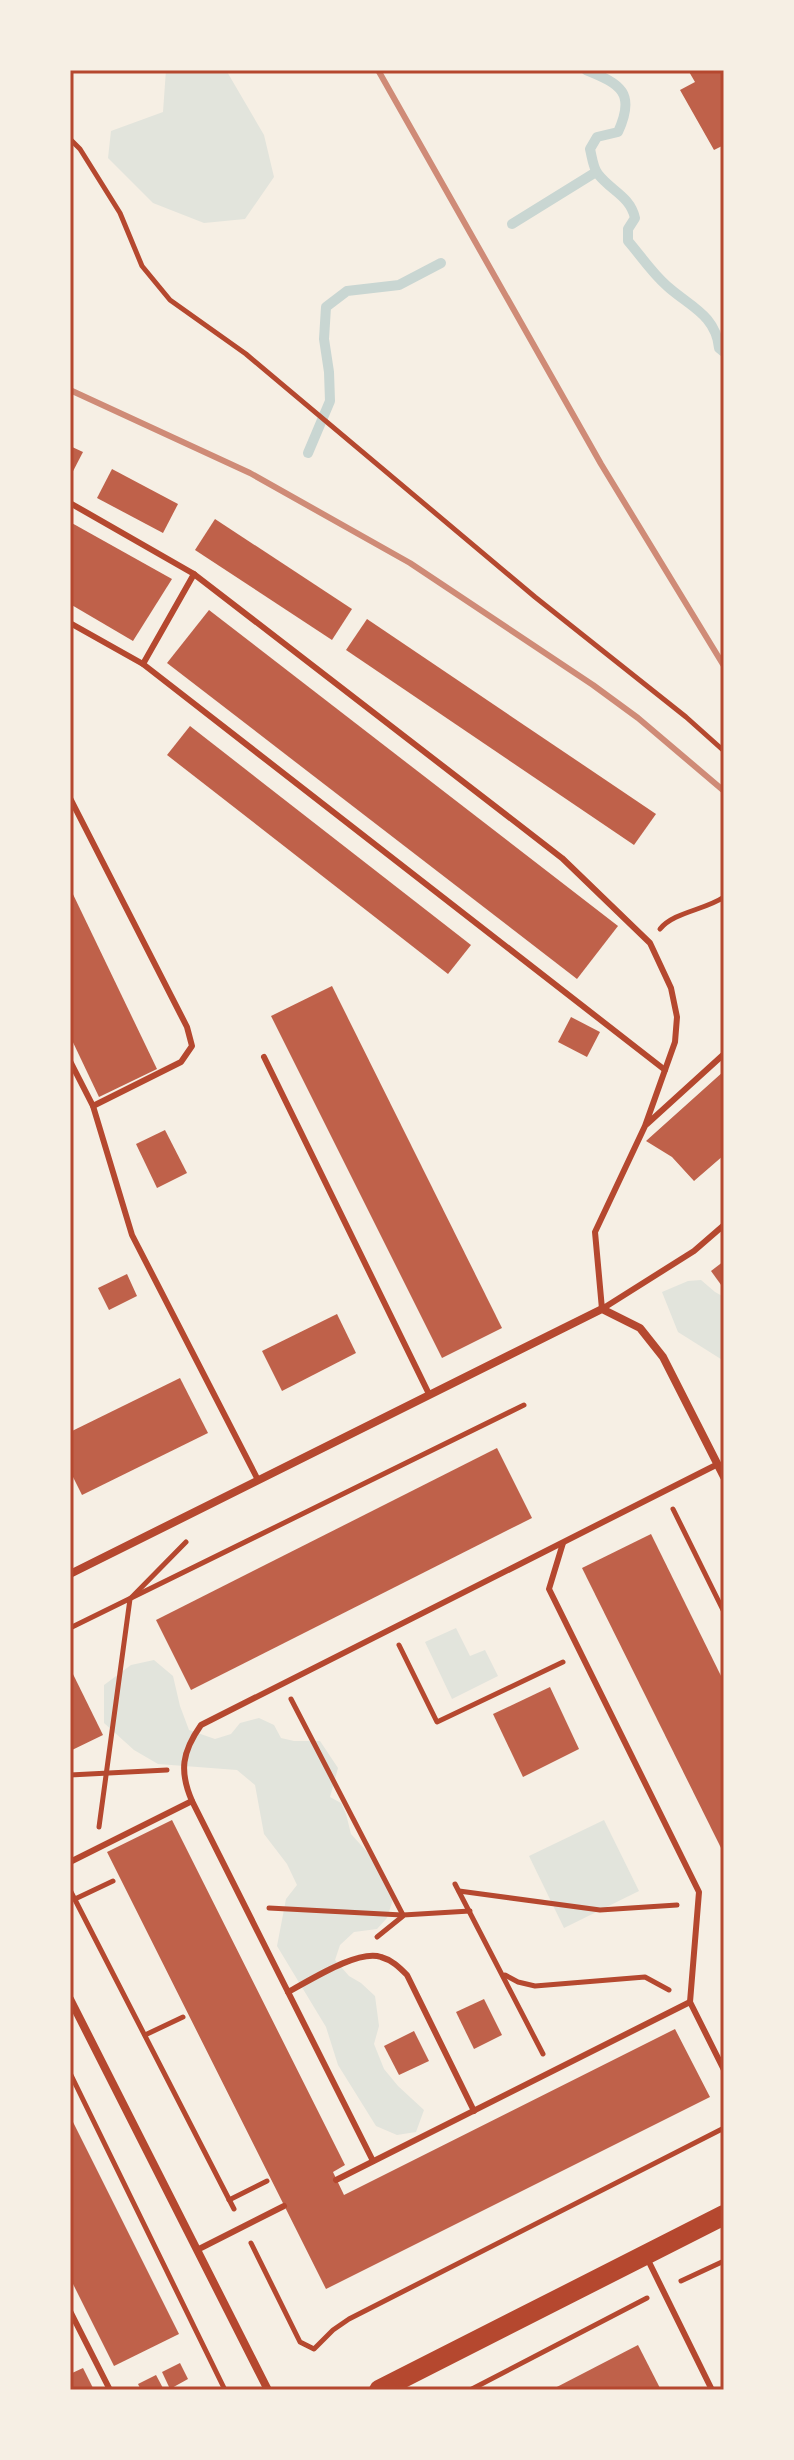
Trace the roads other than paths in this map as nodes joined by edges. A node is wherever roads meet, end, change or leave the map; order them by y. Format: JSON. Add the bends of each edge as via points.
{"nodes":[{"id":1,"x":70,"y":503,"type":"edge"},
{"id":2,"x":194,"y":574,"type":"junction"},
{"id":3,"x":70,"y":623,"type":"edge"},
{"id":4,"x":143,"y":664,"type":"junction"},
{"id":5,"x":70,"y":798,"type":"edge"},
{"id":6,"x":724,"y":1054,"type":"edge"},
{"id":7,"x":264,"y":1057,"type":"dead end"},
{"id":8,"x":70,"y":1061,"type":"edge"},
{"id":9,"x":665,"y":1070,"type":"junction"},
{"id":10,"x":93,"y":1106,"type":"junction"},
{"id":11,"x":645,"y":1126,"type":"junction"},
{"id":12,"x":724,"y":1225,"type":"edge"},
{"id":13,"x":602,"y":1309,"type":"junction"},
{"id":14,"x":429,"y":1394,"type":"junction"},
{"id":15,"x":718,"y":1464,"type":"junction"},
{"id":16,"x":724,"y":1477,"type":"edge"},
{"id":17,"x":258,"y":1480,"type":"junction"},
{"id":18,"x":563,"y":1543,"type":"junction"},
{"id":19,"x":70,"y":1574,"type":"edge"},
{"id":20,"x":192,"y":1801,"type":"junction"},
{"id":21,"x":70,"y":1862,"type":"edge"},
{"id":22,"x":288,"y":1992,"type":"junction"},
{"id":23,"x":70,"y":1999,"type":"edge"},
{"id":24,"x":690,"y":2002,"type":"junction"},
{"id":25,"x":724,"y":2070,"type":"edge"},
{"id":26,"x":474,"y":2111,"type":"junction"},
{"id":27,"x":373,"y":2161,"type":"junction"},
{"id":28,"x":336,"y":2180,"type":"dead end"},
{"id":29,"x":284,"y":2206,"type":"dead end"},
{"id":30,"x":724,"y":2215,"type":"edge"},
{"id":31,"x":197,"y":2250,"type":"junction"},
{"id":32,"x":645,"y":2255,"type":"junction"},
{"id":33,"x":70,"y":2311,"type":"edge"},
{"id":34,"x":73,"y":2326,"type":"edge"},
{"id":35,"x":110,"y":2390,"type":"edge"},
{"id":36,"x":268,"y":2390,"type":"edge"},
{"id":37,"x":379,"y":2390,"type":"edge"},
{"id":38,"x":712,"y":2390,"type":"edge"}],
"edges":[{"from":1,"to":2,"type":"lane"},
{"from":2,"to":4,"type":"lane"},
{"from":2,"to":9,"type":"lane","via":[[562,858],[650,943],[671,988],[677,1017]]},
{"from":3,"to":4,"type":"lane"},
{"from":4,"to":9,"type":"lane"},
{"from":5,"to":10,"type":"lane","via":[[192,1046],[181,1062]]},
{"from":6,"to":11,"type":"lane"},
{"from":7,"to":14,"type":"lane"},
{"from":8,"to":10,"type":"lane"},
{"from":9,"to":11,"type":"lane"},
{"from":10,"to":17,"type":"lane","via":[[132,1235]]},
{"from":11,"to":13,"type":"lane","via":[[595,1232]]},
{"from":12,"to":13,"type":"lane","via":[[694,1251]]},
{"from":13,"to":14,"type":"street"},
{"from":13,"to":15,"type":"street","via":[[640,1328],[663,1357]]},
{"from":14,"to":17,"type":"street"},
{"from":15,"to":16,"type":"street"},
{"from":15,"to":18,"type":"lane"},
{"from":17,"to":19,"type":"street"},
{"from":18,"to":20,"type":"lane","via":[[201,1725],[184,1761]]},
{"from":18,"to":24,"type":"lane","via":[[549,1589],[699,1892]]},
{"from":20,"to":21,"type":"lane"},
{"from":20,"to":22,"type":"lane"},
{"from":22,"to":26,"type":"lane","via":[[359,1957],[379,1955],[396,1964],[407,1975]]},
{"from":22,"to":27,"type":"lane"},
{"from":23,"to":31,"type":"street"},
{"from":24,"to":25,"type":"lane"},
{"from":24,"to":26,"type":"lane"},
{"from":26,"to":27,"type":"lane"},
{"from":27,"to":28,"type":"lane"},
{"from":29,"to":31,"type":"lane"},
{"from":30,"to":32,"type":"main road"},
{"from":31,"to":36,"type":"street"},
{"from":32,"to":37,"type":"main road"},
{"from":32,"to":38,"type":"lane"},
{"from":33,"to":34,"type":"lane"},
{"from":34,"to":35,"type":"lane"}]}
